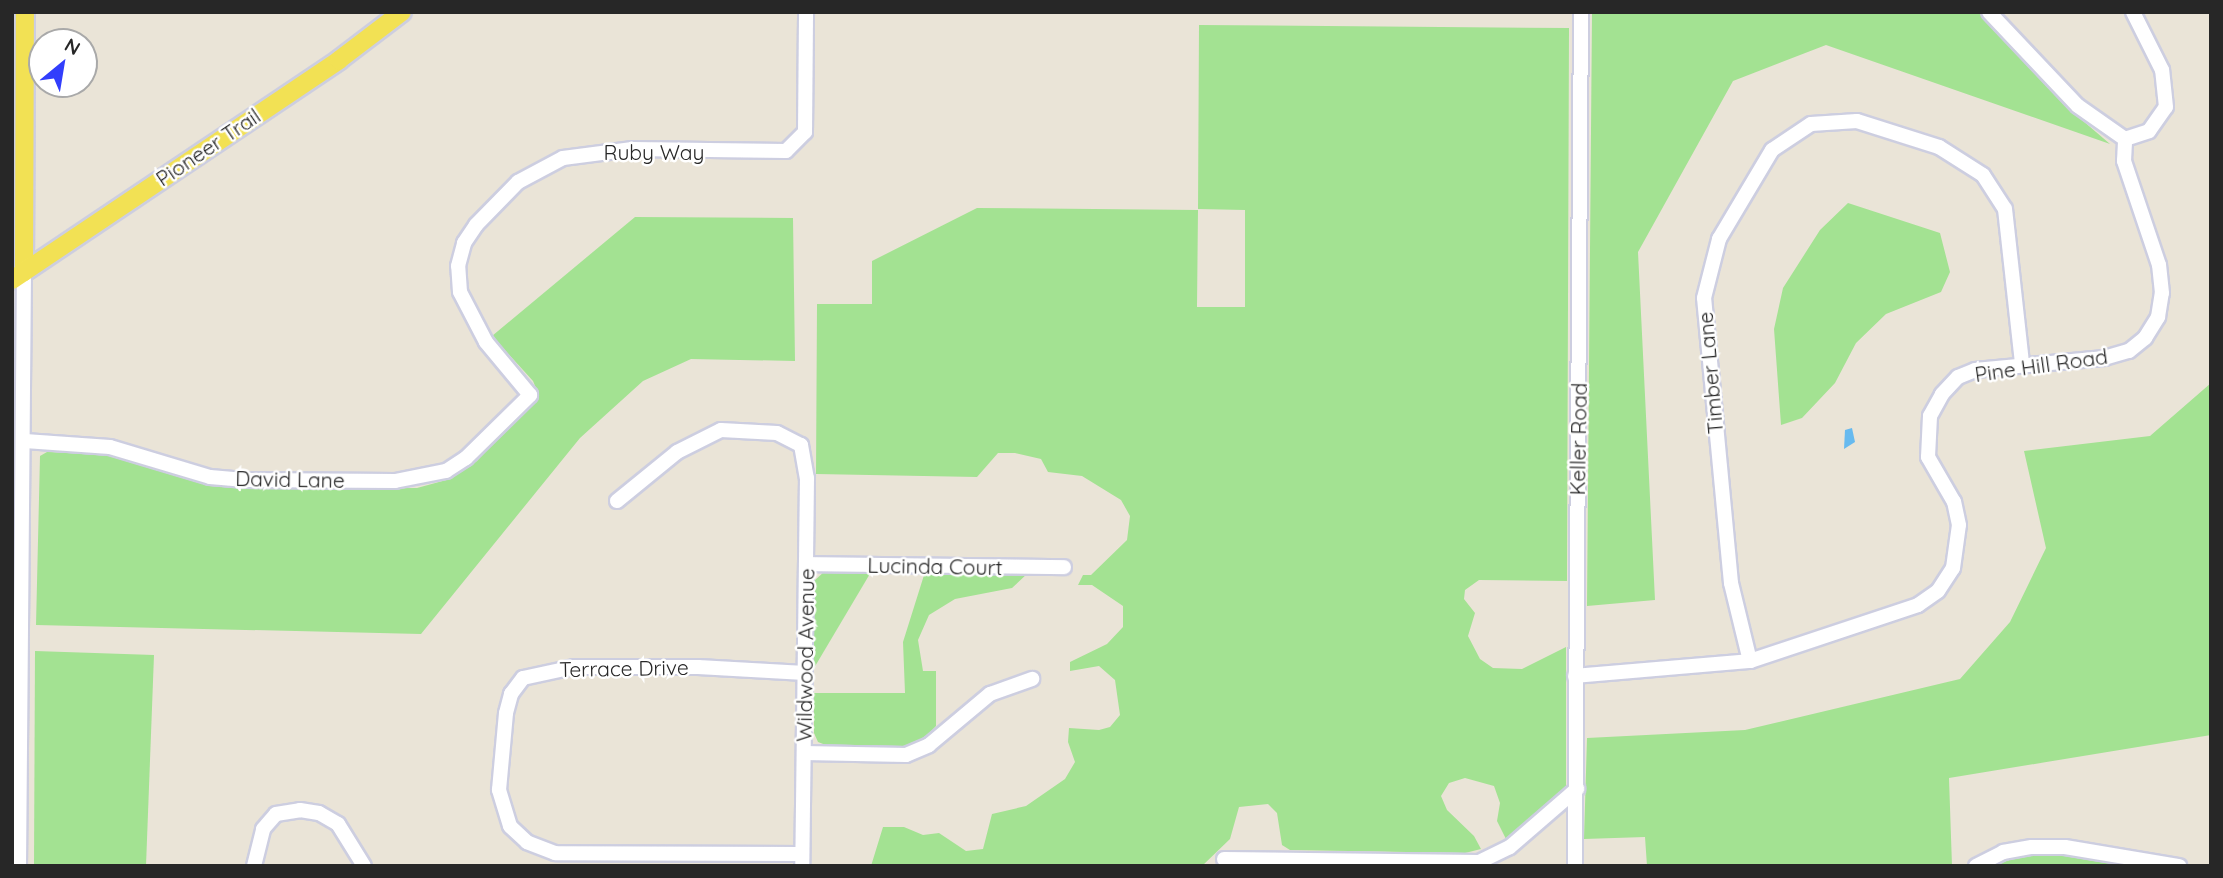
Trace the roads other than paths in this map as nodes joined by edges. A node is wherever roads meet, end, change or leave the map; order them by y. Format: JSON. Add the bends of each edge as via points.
{"nodes":[{"id":1,"x":25,"y":12,"type":"edge"},
{"id":2,"x":402,"y":12,"type":"edge"},
{"id":3,"x":806,"y":12,"type":"edge"},
{"id":4,"x":1581,"y":12,"type":"edge"},
{"id":5,"x":1989,"y":12,"type":"edge"},
{"id":6,"x":2133,"y":12,"type":"edge"},
{"id":7,"x":18,"y":36,"type":"edge"},
{"id":8,"x":2124,"y":139,"type":"junction"},
{"id":9,"x":18,"y":276,"type":"edge"},
{"id":10,"x":2022,"y":363,"type":"junction"},
{"id":11,"x":530,"y":395,"type":"joint"},
{"id":12,"x":25,"y":441,"type":"junction"},
{"id":13,"x":617,"y":501,"type":"dead end"},
{"id":14,"x":806,"y":564,"type":"junction"},
{"id":15,"x":1064,"y":567,"type":"dead end"},
{"id":16,"x":1750,"y":661,"type":"junction"},
{"id":17,"x":805,"y":673,"type":"junction"},
{"id":18,"x":1575,"y":676,"type":"junction"},
{"id":19,"x":1032,"y":679,"type":"dead end"},
{"id":20,"x":804,"y":753,"type":"junction"},
{"id":21,"x":1577,"y":789,"type":"junction"},
{"id":22,"x":1224,"y":859,"type":"dead end"},
{"id":23,"x":802,"y":860,"type":"edge"},
{"id":24,"x":19,"y":866,"type":"edge"},
{"id":25,"x":254,"y":866,"type":"edge"},
{"id":26,"x":364,"y":866,"type":"edge"},
{"id":27,"x":1575,"y":866,"type":"edge"},
{"id":28,"x":1976,"y":866,"type":"edge"},
{"id":29,"x":2179,"y":866,"type":"edge"}],
"edges":[{"from":1,"to":7,"type":"main road"},
{"from":2,"to":9,"type":"main road","name":"Pioneer Trail","via":[[348,54]]},
{"from":3,"to":11,"type":"street","name":"Ruby Way","via":[[806,116],[799,142],[786,151],[598,150],[563,158],[518,182],[476,226],[464,243],[458,266],[460,292],[468,314]]},
{"from":4,"to":18,"type":"street","name":"Keller Road"},
{"from":5,"to":8,"type":"street","via":[[2078,106]]},
{"from":6,"to":8,"type":"street","via":[[2162,70],[2166,107],[2149,131]]},
{"from":7,"to":9,"type":"main road"},
{"from":8,"to":10,"type":"street","name":"Pine Hill Road","via":[[2124,161],[2159,265],[2162,293],[2158,317],[2145,338],[2129,351],[2104,358]]},
{"from":9,"to":12,"type":"street"},
{"from":10,"to":16,"type":"street","name":"Pine Hill Road","via":[[1958,377],[1930,416],[1928,457],[1954,502],[1959,526],[1953,568],[1938,591],[1918,605]]},
{"from":10,"to":16,"type":"street","name":"Timber Lane","via":[[2005,209],[1983,175],[1939,147],[1857,121],[1811,124],[1772,150],[1719,239],[1704,299],[1731,583]]},
{"from":11,"to":12,"type":"street","name":"David Lane","via":[[466,458],[446,471],[395,481],[210,477],[110,447]]},
{"from":12,"to":24,"type":"street"},
{"from":13,"to":14,"type":"street","name":"Wildwood Avenue","via":[[677,452],[720,430],[777,433],[801,445],[807,478]]},
{"from":14,"to":15,"type":"street","name":"Lucinda Court"},
{"from":14,"to":17,"type":"street","name":"Wildwood Avenue"},
{"from":16,"to":18,"type":"street","name":"Pine Hill Road"},
{"from":17,"to":20,"type":"street","name":"Wildwood Avenue"},
{"from":17,"to":23,"type":"street","name":"Terrace Drive","via":[[574,667],[523,678],[511,694],[506,713],[499,790],[510,826],[527,842],[555,853]]},
{"from":18,"to":21,"type":"street","name":"Keller Road"},
{"from":19,"to":20,"type":"street","via":[[990,694],[929,745],[906,755]]},
{"from":20,"to":23,"type":"street","name":"Wildwood Avenue"},
{"from":21,"to":22,"type":"street","via":[[1510,848],[1479,862]]},
{"from":21,"to":27,"type":"street","name":"Keller Road"},
{"from":25,"to":26,"type":"street","via":[[263,829],[276,814],[300,810],[319,813],[338,824]]},
{"from":28,"to":29,"type":"street","via":[[2003,852],[2032,847],[2065,847]]}]}
